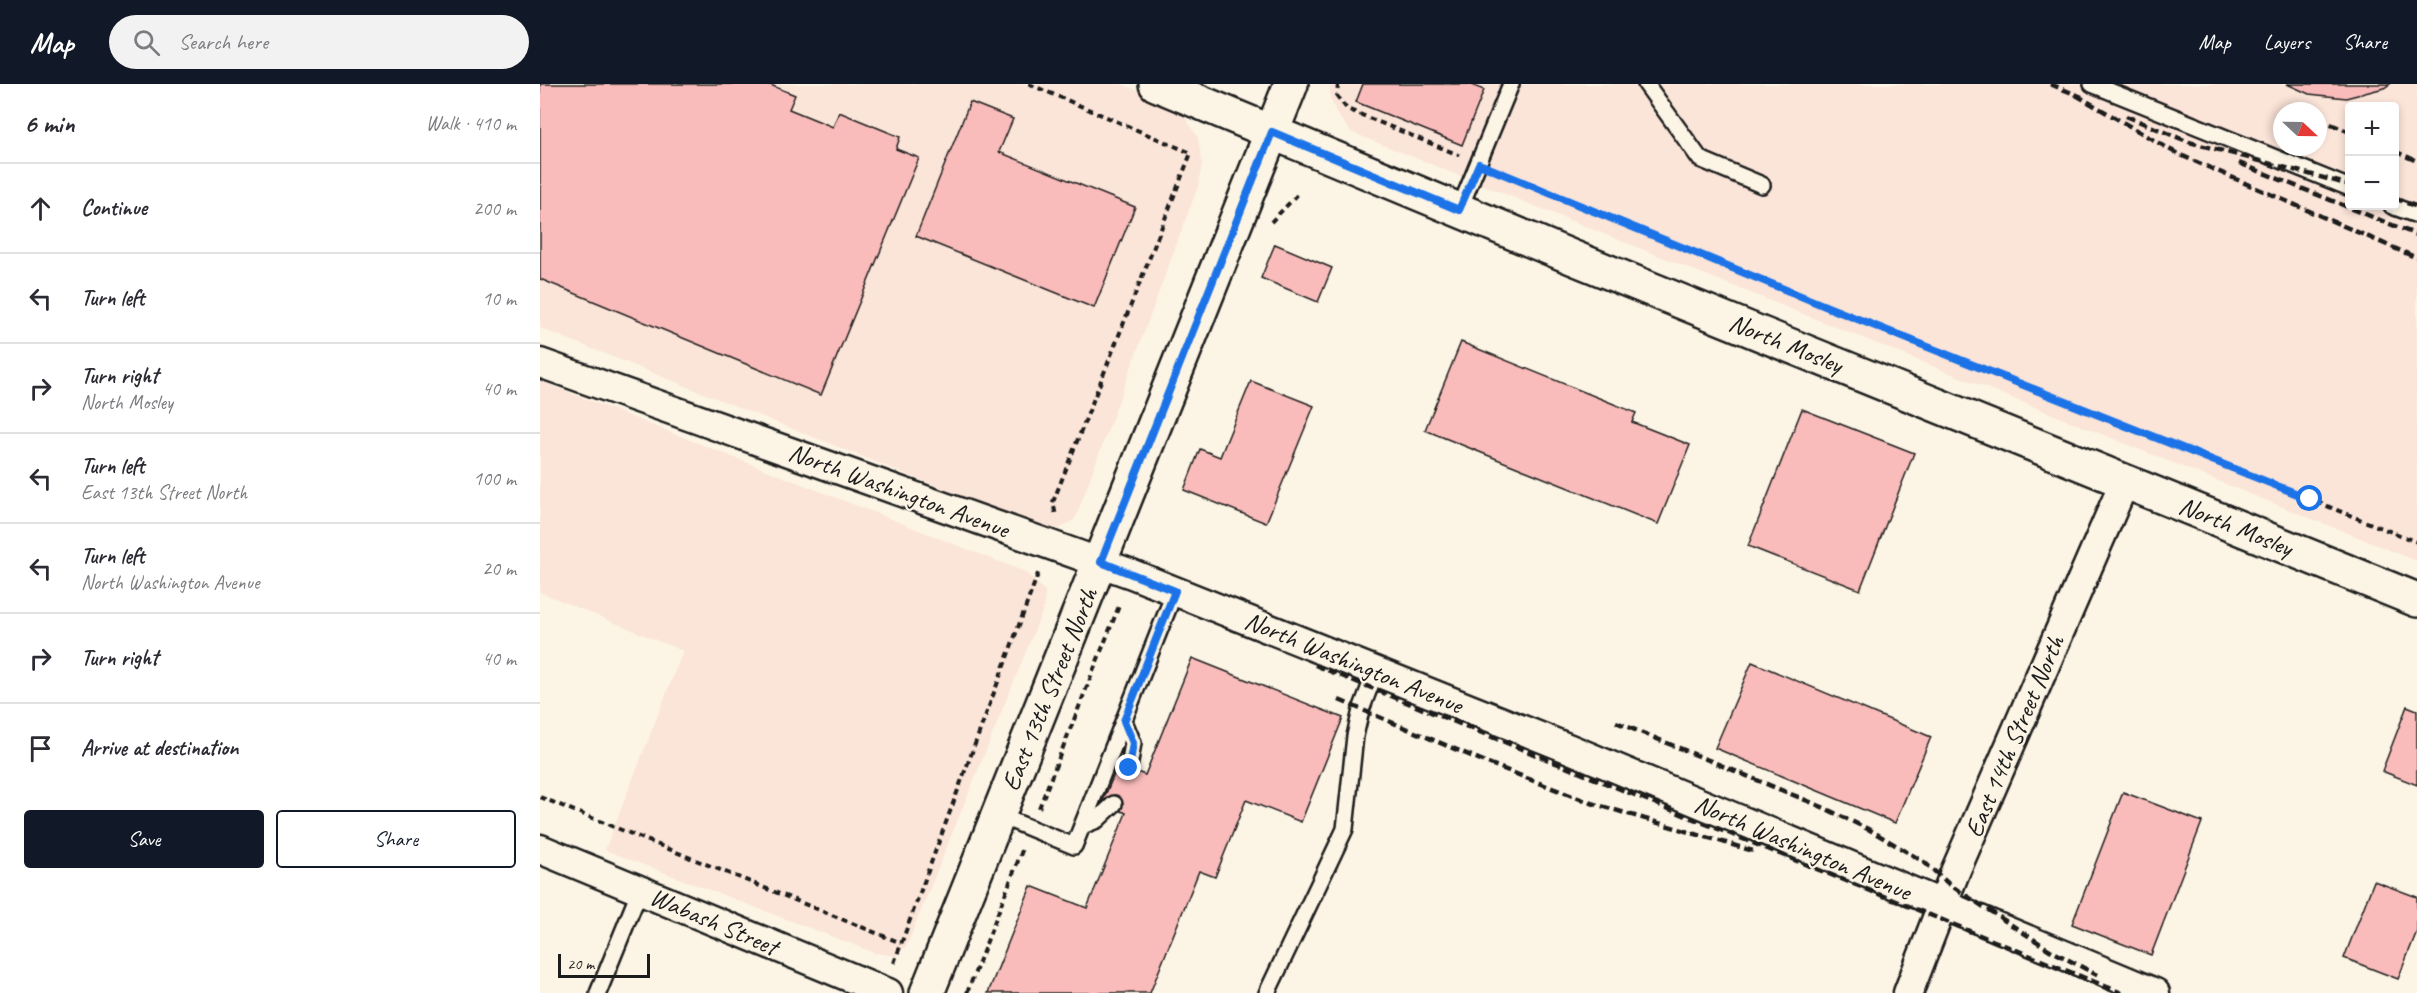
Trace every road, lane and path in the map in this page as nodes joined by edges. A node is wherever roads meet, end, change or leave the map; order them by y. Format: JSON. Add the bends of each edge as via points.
{"nodes":[{"id":1,"x":1029,"y":84,"type":"edge"},
{"id":2,"x":1156,"y":84,"type":"edge"},
{"id":3,"x":1291,"y":84,"type":"edge"},
{"id":4,"x":1338,"y":84,"type":"edge"},
{"id":5,"x":1511,"y":84,"type":"edge"},
{"id":6,"x":1646,"y":84,"type":"edge"},
{"id":7,"x":2092,"y":84,"type":"edge"},
{"id":8,"x":1272,"y":132,"type":"junction"},
{"id":9,"x":1191,"y":153,"type":"dead end"},
{"id":10,"x":1479,"y":164,"type":"junction"},
{"id":11,"x":1762,"y":186,"type":"dead end"},
{"id":12,"x":2345,"y":186,"type":"edge"},
{"id":13,"x":2399,"y":209,"type":"edge"},
{"id":14,"x":1459,"y":210,"type":"junction"},
{"id":15,"x":2417,"y":215,"type":"edge"},
{"id":16,"x":540,"y":363,"type":"edge"},
{"id":17,"x":2125,"y":481,"type":"junction"},
{"id":18,"x":2417,"y":542,"type":"edge"},
{"id":19,"x":1101,"y":562,"type":"junction"},
{"id":20,"x":1175,"y":591,"type":"junction"},
{"id":21,"x":2417,"y":600,"type":"edge"},
{"id":22,"x":1376,"y":670,"type":"junction"},
{"id":23,"x":1124,"y":721,"type":"junction"},
{"id":24,"x":1129,"y":768,"type":"dead end"},
{"id":25,"x":540,"y":797,"type":"edge"},
{"id":26,"x":1114,"y":804,"type":"dead end"},
{"id":27,"x":998,"y":815,"type":"junction"},
{"id":28,"x":1082,"y":826,"type":"junction"},
{"id":29,"x":540,"y":849,"type":"edge"},
{"id":30,"x":640,"y":890,"type":"junction"},
{"id":31,"x":1943,"y":905,"type":"junction"},
{"id":32,"x":901,"y":943,"type":"dead end"},
{"id":33,"x":598,"y":993,"type":"edge"},
{"id":34,"x":888,"y":993,"type":"edge"},
{"id":35,"x":927,"y":993,"type":"edge"},
{"id":36,"x":1267,"y":993,"type":"edge"},
{"id":37,"x":1908,"y":993,"type":"edge"},
{"id":38,"x":2155,"y":993,"type":"edge"}],
"edges":[{"from":1,"to":9,"type":"path"},
{"from":2,"to":8,"type":"street","name":"North Mosley"},
{"from":3,"to":8,"type":"street","name":"East 13th Street North"},
{"from":4,"to":10,"type":"path","via":[[1337,96],[1347,109]]},
{"from":5,"to":10,"type":"lane"},
{"from":6,"to":11,"type":"lane","via":[[1700,159]]},
{"from":7,"to":12,"type":"lane"},
{"from":8,"to":14,"type":"street","name":"North Mosley"},
{"from":8,"to":19,"type":"street","name":"East 13th Street North"},
{"from":10,"to":14,"type":"lane"},
{"from":10,"to":18,"type":"path"},
{"from":13,"to":15,"type":"lane"},
{"from":14,"to":17,"type":"street","name":"North Mosley"},
{"from":16,"to":19,"type":"street","name":"North Washington Avenue"},
{"from":17,"to":21,"type":"street","name":"North Mosley"},
{"from":17,"to":31,"type":"street","name":"East 14th Street North"},
{"from":19,"to":20,"type":"street","name":"North Washington Avenue"},
{"from":19,"to":27,"type":"street","name":"East 13th Street North"},
{"from":20,"to":22,"type":"street","name":"North Washington Avenue"},
{"from":20,"to":23,"type":"lane"},
{"from":22,"to":31,"type":"street","name":"North Washington Avenue"},
{"from":22,"to":36,"type":"lane","via":[[1355,736],[1345,829]]},
{"from":23,"to":24,"type":"lane","via":[[1133,743]]},
{"from":23,"to":28,"type":"lane"},
{"from":25,"to":32,"type":"path"},
{"from":26,"to":28,"type":"lane","via":[[1097,820]]},
{"from":27,"to":28,"type":"lane","via":[[1074,846]]},
{"from":27,"to":35,"type":"street","name":"East 13th Street North"},
{"from":29,"to":30,"type":"street","name":"Wabash Street"},
{"from":30,"to":33,"type":"lane"},
{"from":30,"to":34,"type":"street","name":"Wabash Street"},
{"from":31,"to":37,"type":"street","name":"East 14th Street North"},
{"from":31,"to":38,"type":"street","name":"North Washington Avenue"}]}
